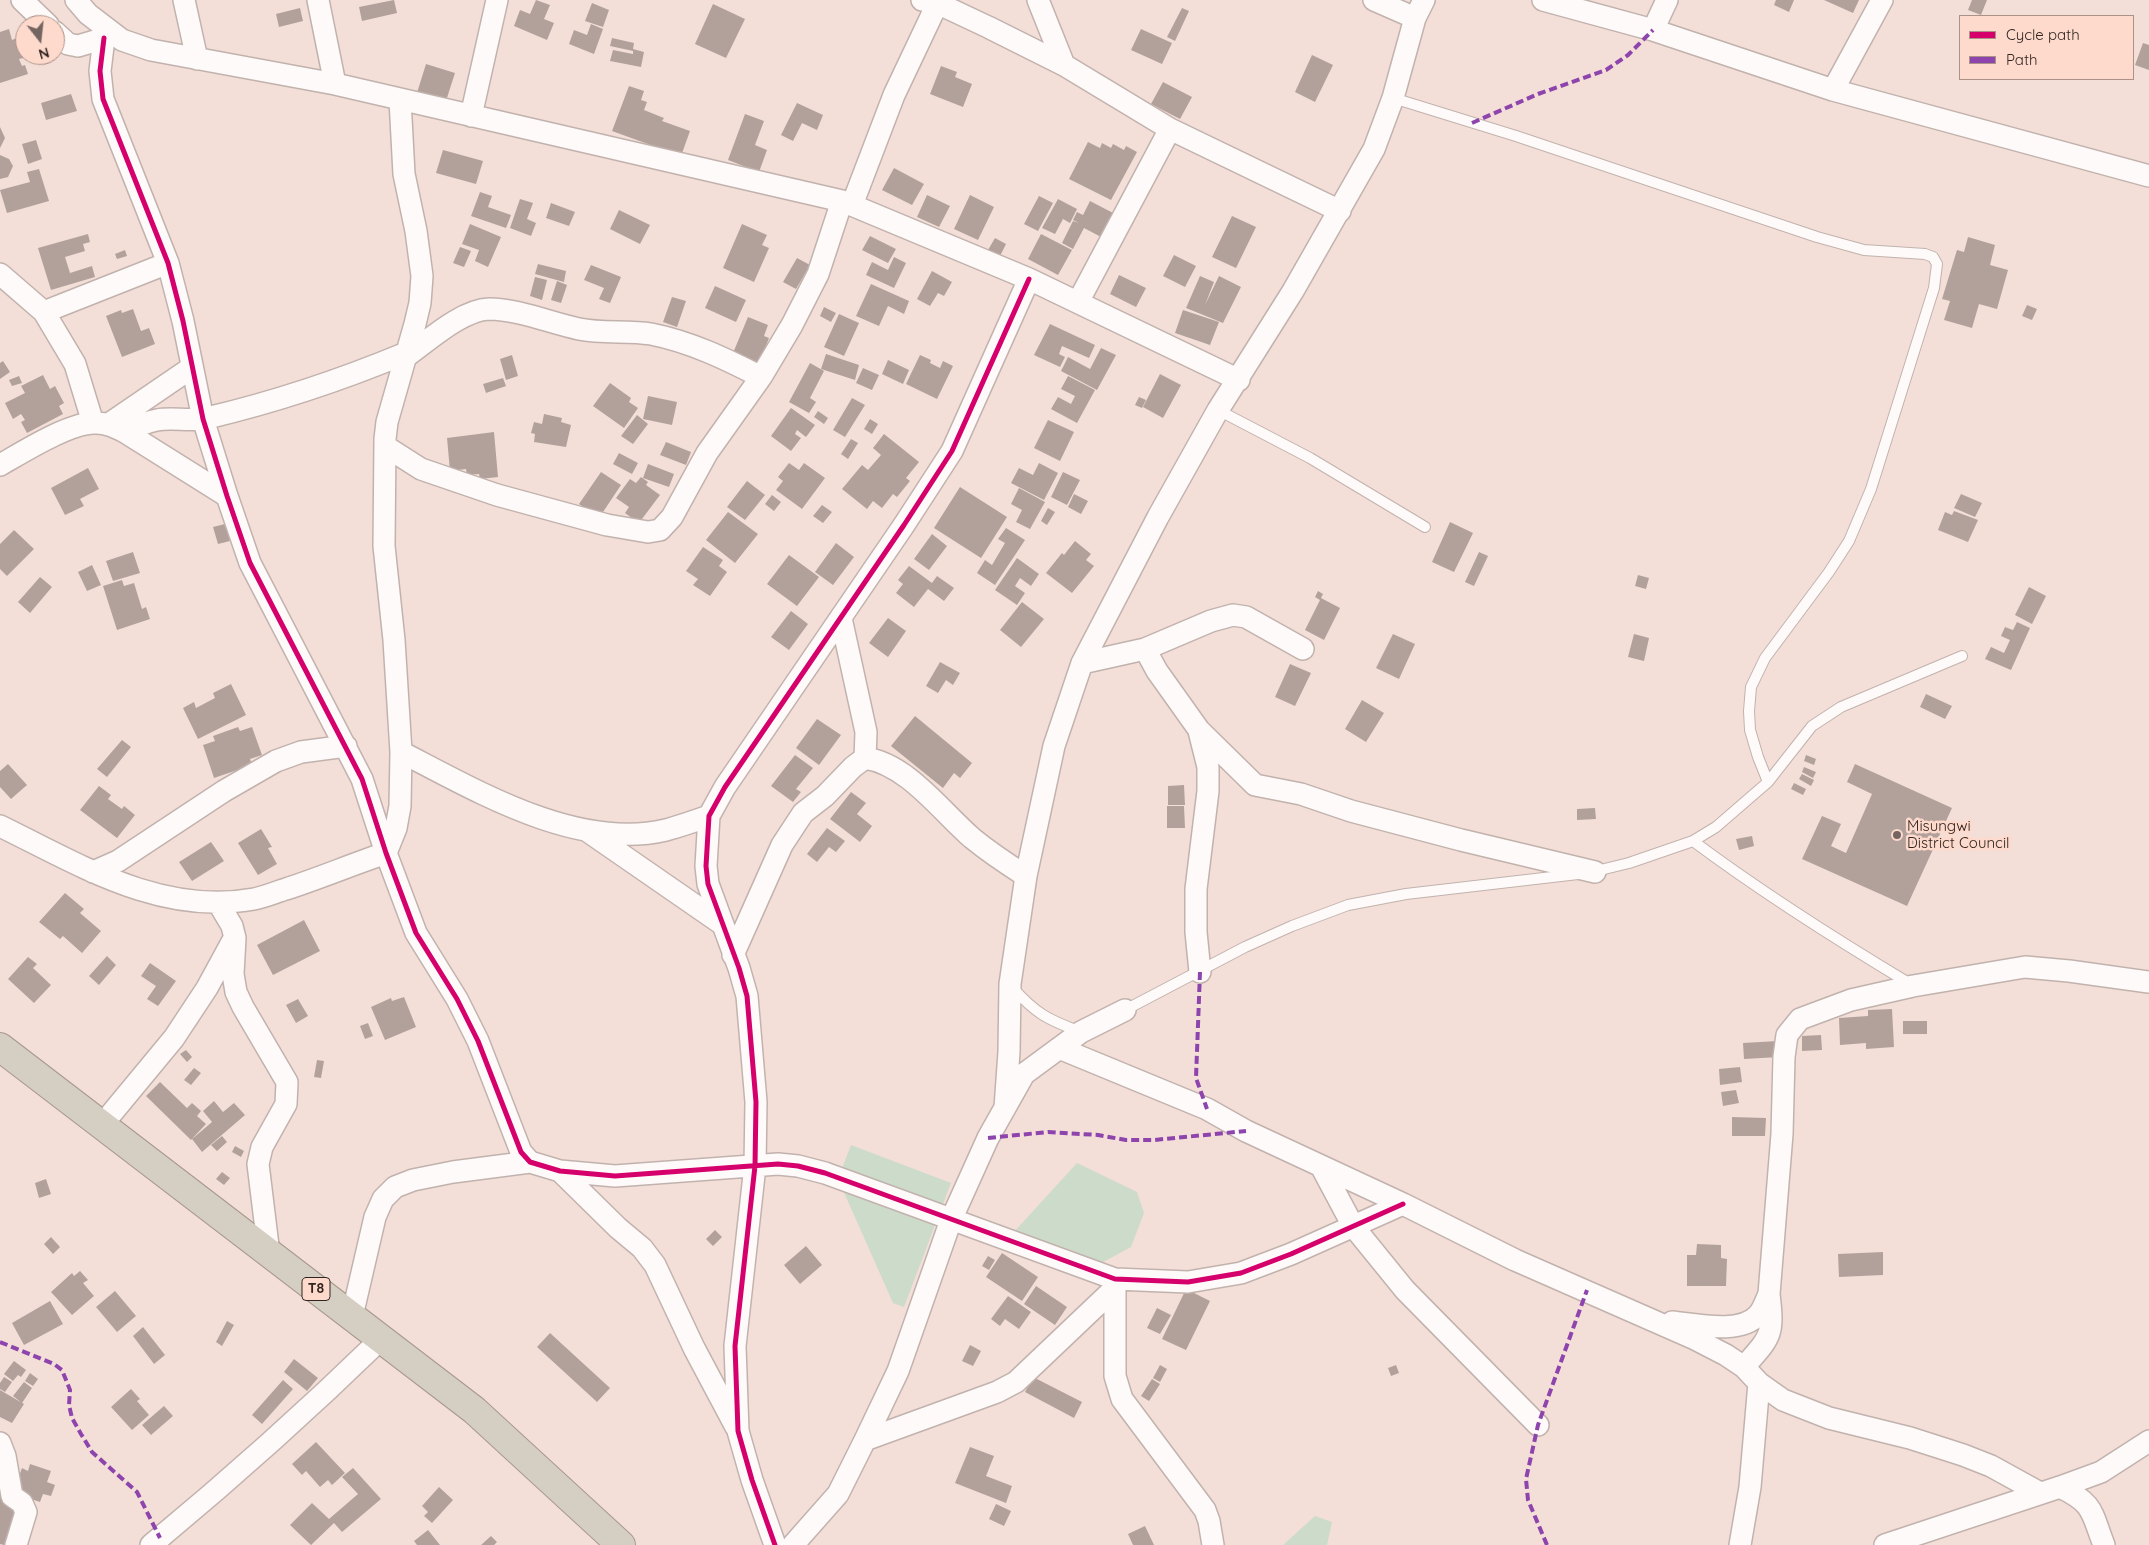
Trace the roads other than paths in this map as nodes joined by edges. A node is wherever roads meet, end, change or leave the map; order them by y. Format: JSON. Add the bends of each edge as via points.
{"nodes":[{"id":1,"x":22,"y":0,"type":"edge"},
{"id":2,"x":76,"y":0,"type":"edge"},
{"id":3,"x":184,"y":0,"type":"edge"},
{"id":4,"x":318,"y":0,"type":"edge"},
{"id":5,"x":497,"y":0,"type":"edge"},
{"id":6,"x":1038,"y":0,"type":"edge"},
{"id":7,"x":1374,"y":0,"type":"edge"},
{"id":8,"x":1544,"y":0,"type":"edge"},
{"id":9,"x":1667,"y":0,"type":"edge"},
{"id":10,"x":1882,"y":0,"type":"edge"},
{"id":11,"x":933,"y":1,"type":"edge"},
{"id":12,"x":1420,"y":9,"type":"edge"},
{"id":13,"x":38,"y":15,"type":"edge"},
{"id":14,"x":1653,"y":30,"type":"junction"},
{"id":15,"x":109,"y":36,"type":"junction"},
{"id":16,"x":65,"y":41,"type":"edge"},
{"id":17,"x":78,"y":46,"type":"junction"},
{"id":18,"x":197,"y":59,"type":"junction"},
{"id":19,"x":1064,"y":65,"type":"junction"},
{"id":20,"x":100,"y":71,"type":"junction"},
{"id":21,"x":335,"y":84,"type":"junction"},
{"id":22,"x":1833,"y":90,"type":"junction"},
{"id":23,"x":1393,"y":98,"type":"junction"},
{"id":24,"x":400,"y":100,"type":"junction"},
{"id":25,"x":471,"y":116,"type":"junction"},
{"id":26,"x":1170,"y":129,"type":"junction"},
{"id":27,"x":2149,"y":176,"type":"edge"},
{"id":28,"x":847,"y":203,"type":"junction"},
{"id":29,"x":1340,"y":211,"type":"junction"},
{"id":30,"x":168,"y":263,"type":"junction"},
{"id":31,"x":0,"y":274,"type":"edge"},
{"id":32,"x":1029,"y":279,"type":"junction"},
{"id":33,"x":1078,"y":302,"type":"junction"},
{"id":34,"x":44,"y":312,"type":"junction"},
{"id":35,"x":405,"y":356,"type":"junction"},
{"id":36,"x":191,"y":368,"type":"junction"},
{"id":37,"x":761,"y":377,"type":"junction"},
{"id":38,"x":1239,"y":380,"type":"junction"},
{"id":39,"x":1218,"y":410,"type":"junction"},
{"id":40,"x":203,"y":419,"type":"junction"},
{"id":41,"x":109,"y":426,"type":"junction"},
{"id":42,"x":385,"y":446,"type":"junction"},
{"id":43,"x":0,"y":465,"type":"edge"},
{"id":44,"x":227,"y":496,"type":"junction"},
{"id":45,"x":1425,"y":526,"type":"dead end"},
{"id":46,"x":841,"y":618,"type":"junction"},
{"id":47,"x":1145,"y":649,"type":"junction"},
{"id":48,"x":1303,"y":649,"type":"dead end"},
{"id":49,"x":1962,"y":656,"type":"dead end"},
{"id":50,"x":1082,"y":663,"type":"junction"},
{"id":51,"x":1199,"y":730,"type":"junction"},
{"id":52,"x":346,"y":746,"type":"junction"},
{"id":53,"x":401,"y":752,"type":"junction"},
{"id":54,"x":865,"y":758,"type":"junction"},
{"id":55,"x":1768,"y":782,"type":"junction"},
{"id":56,"x":709,"y":816,"type":"junction"},
{"id":57,"x":0,"y":826,"type":"edge"},
{"id":58,"x":586,"y":830,"type":"junction"},
{"id":59,"x":1693,"y":842,"type":"junction"},
{"id":60,"x":386,"y":852,"type":"junction"},
{"id":61,"x":93,"y":872,"type":"junction"},
{"id":62,"x":1595,"y":872,"type":"junction"},
{"id":63,"x":1026,"y":876,"type":"junction"},
{"id":64,"x":219,"y":904,"type":"junction"},
{"id":65,"x":722,"y":924,"type":"junction"},
{"id":66,"x":235,"y":938,"type":"junction"},
{"id":67,"x":733,"y":955,"type":"junction"},
{"id":68,"x":1200,"y":972,"type":"junction"},
{"id":69,"x":2149,"y":982,"type":"edge"},
{"id":70,"x":1010,"y":984,"type":"junction"},
{"id":71,"x":1913,"y":986,"type":"junction"},
{"id":72,"x":1124,"y":1010,"type":"joint"},
{"id":73,"x":1081,"y":1032,"type":"junction"},
{"id":74,"x":0,"y":1046,"type":"edge"},
{"id":75,"x":1059,"y":1048,"type":"junction"},
{"id":76,"x":1005,"y":1108,"type":"junction"},
{"id":77,"x":102,"y":1124,"type":"junction"},
{"id":78,"x":530,"y":1162,"type":"junction"},
{"id":79,"x":755,"y":1166,"type":"junction"},
{"id":80,"x":1321,"y":1166,"type":"junction"},
{"id":81,"x":560,"y":1171,"type":"junction"},
{"id":82,"x":1403,"y":1204,"type":"junction"},
{"id":83,"x":951,"y":1220,"type":"junction"},
{"id":84,"x":1354,"y":1226,"type":"junction"},
{"id":85,"x":269,"y":1254,"type":"junction"},
{"id":86,"x":1115,"y":1284,"type":"junction"},
{"id":87,"x":1768,"y":1294,"type":"junction"},
{"id":88,"x":352,"y":1316,"type":"junction"},
{"id":89,"x":1654,"y":1321,"type":"junction"},
{"id":90,"x":382,"y":1338,"type":"junction"},
{"id":91,"x":1744,"y":1367,"type":"junction"},
{"id":92,"x":1759,"y":1383,"type":"junction"},
{"id":93,"x":1538,"y":1425,"type":"dead end"},
{"id":94,"x":738,"y":1431,"type":"junction"},
{"id":95,"x":865,"y":1440,"type":"junction"},
{"id":96,"x":2149,"y":1441,"type":"edge"},
{"id":97,"x":0,"y":1443,"type":"edge"},
{"id":98,"x":2060,"y":1487,"type":"junction"},
{"id":99,"x":2040,"y":1493,"type":"junction"},
{"id":100,"x":159,"y":1543,"type":"edge"},
{"id":101,"x":618,"y":1543,"type":"edge"},
{"id":102,"x":16,"y":1545,"type":"edge"},
{"id":103,"x":775,"y":1545,"type":"edge"},
{"id":104,"x":793,"y":1545,"type":"edge"},
{"id":105,"x":1213,"y":1545,"type":"edge"},
{"id":106,"x":1740,"y":1545,"type":"edge"},
{"id":107,"x":1886,"y":1545,"type":"edge"},
{"id":108,"x":2104,"y":1545,"type":"edge"}],
"edges":[{"from":1,"to":13,"type":"street"},
{"from":2,"to":15,"type":"street"},
{"from":3,"to":18,"type":"street"},
{"from":4,"to":21,"type":"street"},
{"from":5,"to":25,"type":"street"},
{"from":6,"to":19,"type":"street"},
{"from":7,"to":12,"type":"street"},
{"from":8,"to":14,"type":"street"},
{"from":9,"to":14,"type":"street"},
{"from":10,"to":22,"type":"street"},
{"from":11,"to":19,"type":"street"},
{"from":11,"to":28,"type":"street"},
{"from":12,"to":23,"type":"street"},
{"from":14,"to":22,"type":"street"},
{"from":15,"to":17,"type":"street"},
{"from":15,"to":18,"type":"street","via":[[151,50]]},
{"from":15,"to":20,"type":"street"},
{"from":16,"to":17,"type":"street"},
{"from":17,"to":20,"type":"street"},
{"from":18,"to":21,"type":"street"},
{"from":19,"to":26,"type":"street"},
{"from":20,"to":30,"type":"street","via":[[103,99]]},
{"from":21,"to":24,"type":"street"},
{"from":22,"to":27,"type":"street"},
{"from":23,"to":29,"type":"street","via":[[1374,149]]},
{"from":23,"to":55,"type":"lane","via":[[1818,237],[1864,250],[1925,254],[1938,264],[1904,388],[1871,489],[1849,541],[1765,658],[1751,686],[1750,730]]},
{"from":24,"to":25,"type":"street"},
{"from":24,"to":35,"type":"street","via":[[404,174],[422,276],[420,303]]},
{"from":25,"to":28,"type":"street"},
{"from":26,"to":29,"type":"street"},
{"from":26,"to":33,"type":"street"},
{"from":28,"to":32,"type":"street"},
{"from":28,"to":37,"type":"street","via":[[818,274]]},
{"from":29,"to":38,"type":"street"},
{"from":30,"to":34,"type":"street"},
{"from":30,"to":36,"type":"street"},
{"from":31,"to":34,"type":"street"},
{"from":32,"to":33,"type":"street"},
{"from":32,"to":46,"type":"street","via":[[952,451]]},
{"from":33,"to":38,"type":"street"},
{"from":34,"to":41,"type":"street"},
{"from":35,"to":37,"type":"street","via":[[464,316],[489,309],[592,332],[649,334],[680,341],[713,352]]},
{"from":35,"to":40,"type":"street","via":[[274,401]]},
{"from":35,"to":42,"type":"street","via":[[387,422]]},
{"from":36,"to":40,"type":"street"},
{"from":36,"to":41,"type":"street"},
{"from":37,"to":42,"type":"street","via":[[707,454],[672,516],[660,530],[653,532],[607,525],[465,485],[421,469]]},
{"from":38,"to":39,"type":"street"},
{"from":39,"to":45,"type":"lane","via":[[1310,458]]},
{"from":39,"to":50,"type":"street"},
{"from":40,"to":41,"type":"street"},
{"from":40,"to":44,"type":"street"},
{"from":41,"to":43,"type":"street","via":[[53,437]]},
{"from":41,"to":44,"type":"street"},
{"from":42,"to":53,"type":"street","via":[[384,546]]},
{"from":44,"to":52,"type":"street","via":[[250,563]]},
{"from":46,"to":54,"type":"street","via":[[866,732]]},
{"from":46,"to":56,"type":"street","via":[[725,786]]},
{"from":47,"to":48,"type":"street","via":[[1233,615],[1246,617]]},
{"from":47,"to":50,"type":"street"},
{"from":47,"to":51,"type":"street"},
{"from":49,"to":55,"type":"lane","via":[[1841,707],[1819,721]]},
{"from":50,"to":63,"type":"street","via":[[1054,746]]},
{"from":51,"to":62,"type":"street","via":[[1255,785],[1301,794],[1351,811]]},
{"from":51,"to":68,"type":"street","via":[[1208,767],[1196,896]]},
{"from":52,"to":60,"type":"street","via":[[362,779]]},
{"from":52,"to":61,"type":"street","via":[[302,752],[276,762],[118,861]]},
{"from":53,"to":58,"type":"street","via":[[542,820]]},
{"from":53,"to":60,"type":"street","via":[[400,806],[396,828]]},
{"from":54,"to":63,"type":"street","via":[[898,770],[971,837]]},
{"from":54,"to":67,"type":"street","via":[[803,813],[782,845]]},
{"from":55,"to":59,"type":"lane","via":[[1716,827]]},
{"from":56,"to":58,"type":"street","via":[[665,830],[626,833]]},
{"from":56,"to":65,"type":"street","via":[[706,844],[708,884]]},
{"from":57,"to":61,"type":"street"},
{"from":58,"to":65,"type":"street"},
{"from":59,"to":62,"type":"lane"},
{"from":59,"to":71,"type":"lane","via":[[1814,926]]},
{"from":60,"to":64,"type":"street","via":[[256,899]]},
{"from":60,"to":78,"type":"street","via":[[416,933],[457,999],[478,1042],[521,1152]]},
{"from":61,"to":64,"type":"street","via":[[128,887],[168,898]]},
{"from":62,"to":68,"type":"lane","via":[[1406,894],[1348,905],[1292,926]]},
{"from":63,"to":70,"type":"street"},
{"from":64,"to":66,"type":"street"},
{"from":65,"to":67,"type":"street"},
{"from":66,"to":77,"type":"street","via":[[174,1038]]},
{"from":66,"to":85,"type":"street","via":[[233,974],[236,992],[287,1082],[286,1104],[262,1147],[258,1164]]},
{"from":67,"to":79,"type":"street","via":[[747,996],[756,1102]]},
{"from":68,"to":72,"type":"lane"},
{"from":69,"to":71,"type":"street","via":[[2025,967]]},
{"from":70,"to":73,"type":"lane","via":[[1029,1007],[1049,1020]]},
{"from":70,"to":76,"type":"street"},
{"from":71,"to":87,"type":"street","via":[[1819,1011],[1800,1019],[1787,1035]]},
{"from":72,"to":73,"type":"street"},
{"from":73,"to":75,"type":"street"},
{"from":74,"to":77,"type":"highway","number":"T8"},
{"from":75,"to":76,"type":"street","via":[[1024,1074]]},
{"from":75,"to":80,"type":"street","via":[[1206,1109]]},
{"from":76,"to":83,"type":"street"},
{"from":77,"to":85,"type":"highway","number":"T8"},
{"from":78,"to":81,"type":"street"},
{"from":78,"to":88,"type":"street","via":[[453,1172],[395,1187],[383,1200],[375,1217]]},
{"from":79,"to":81,"type":"street","via":[[615,1176]]},
{"from":79,"to":83,"type":"street","via":[[798,1166],[825,1173]]},
{"from":79,"to":94,"type":"street","via":[[735,1346]]},
{"from":80,"to":82,"type":"street"},
{"from":80,"to":84,"type":"street"},
{"from":81,"to":94,"type":"street","via":[[655,1264]]},
{"from":82,"to":84,"type":"street"},
{"from":82,"to":89,"type":"street","via":[[1515,1260]]},
{"from":83,"to":86,"type":"street"},
{"from":83,"to":95,"type":"street","via":[[898,1371]]},
{"from":84,"to":86,"type":"street","via":[[1241,1273],[1188,1282]]},
{"from":84,"to":93,"type":"street","via":[[1406,1290]]},
{"from":85,"to":88,"type":"highway","number":"T8"},
{"from":86,"to":95,"type":"street","via":[[1016,1382],[997,1392]]},
{"from":86,"to":105,"type":"street","via":[[1115,1376],[1122,1398],[1205,1510]]},
{"from":87,"to":89,"type":"street","via":[[1759,1315],[1745,1324],[1730,1327]]},
{"from":87,"to":91,"type":"street","via":[[1771,1333]]},
{"from":88,"to":90,"type":"highway","number":"T8"},
{"from":89,"to":91,"type":"street","via":[[1695,1339]]},
{"from":90,"to":100,"type":"street","via":[[314,1404]]},
{"from":90,"to":101,"type":"highway","number":"T8","via":[[474,1410]]},
{"from":91,"to":92,"type":"street"},
{"from":92,"to":99,"type":"street","via":[[1782,1400],[1829,1418],[1963,1455],[1991,1466]]},
{"from":92,"to":106,"type":"street","via":[[1750,1487]]},
{"from":94,"to":103,"type":"street"},
{"from":95,"to":104,"type":"street","via":[[838,1494]]},
{"from":96,"to":98,"type":"street","via":[[2101,1472]]},
{"from":97,"to":102,"type":"street","via":[[12,1496],[22,1503],[26,1512]]},
{"from":98,"to":99,"type":"street"},
{"from":98,"to":108,"type":"street","via":[[2088,1505]]},
{"from":99,"to":107,"type":"street"}]}
